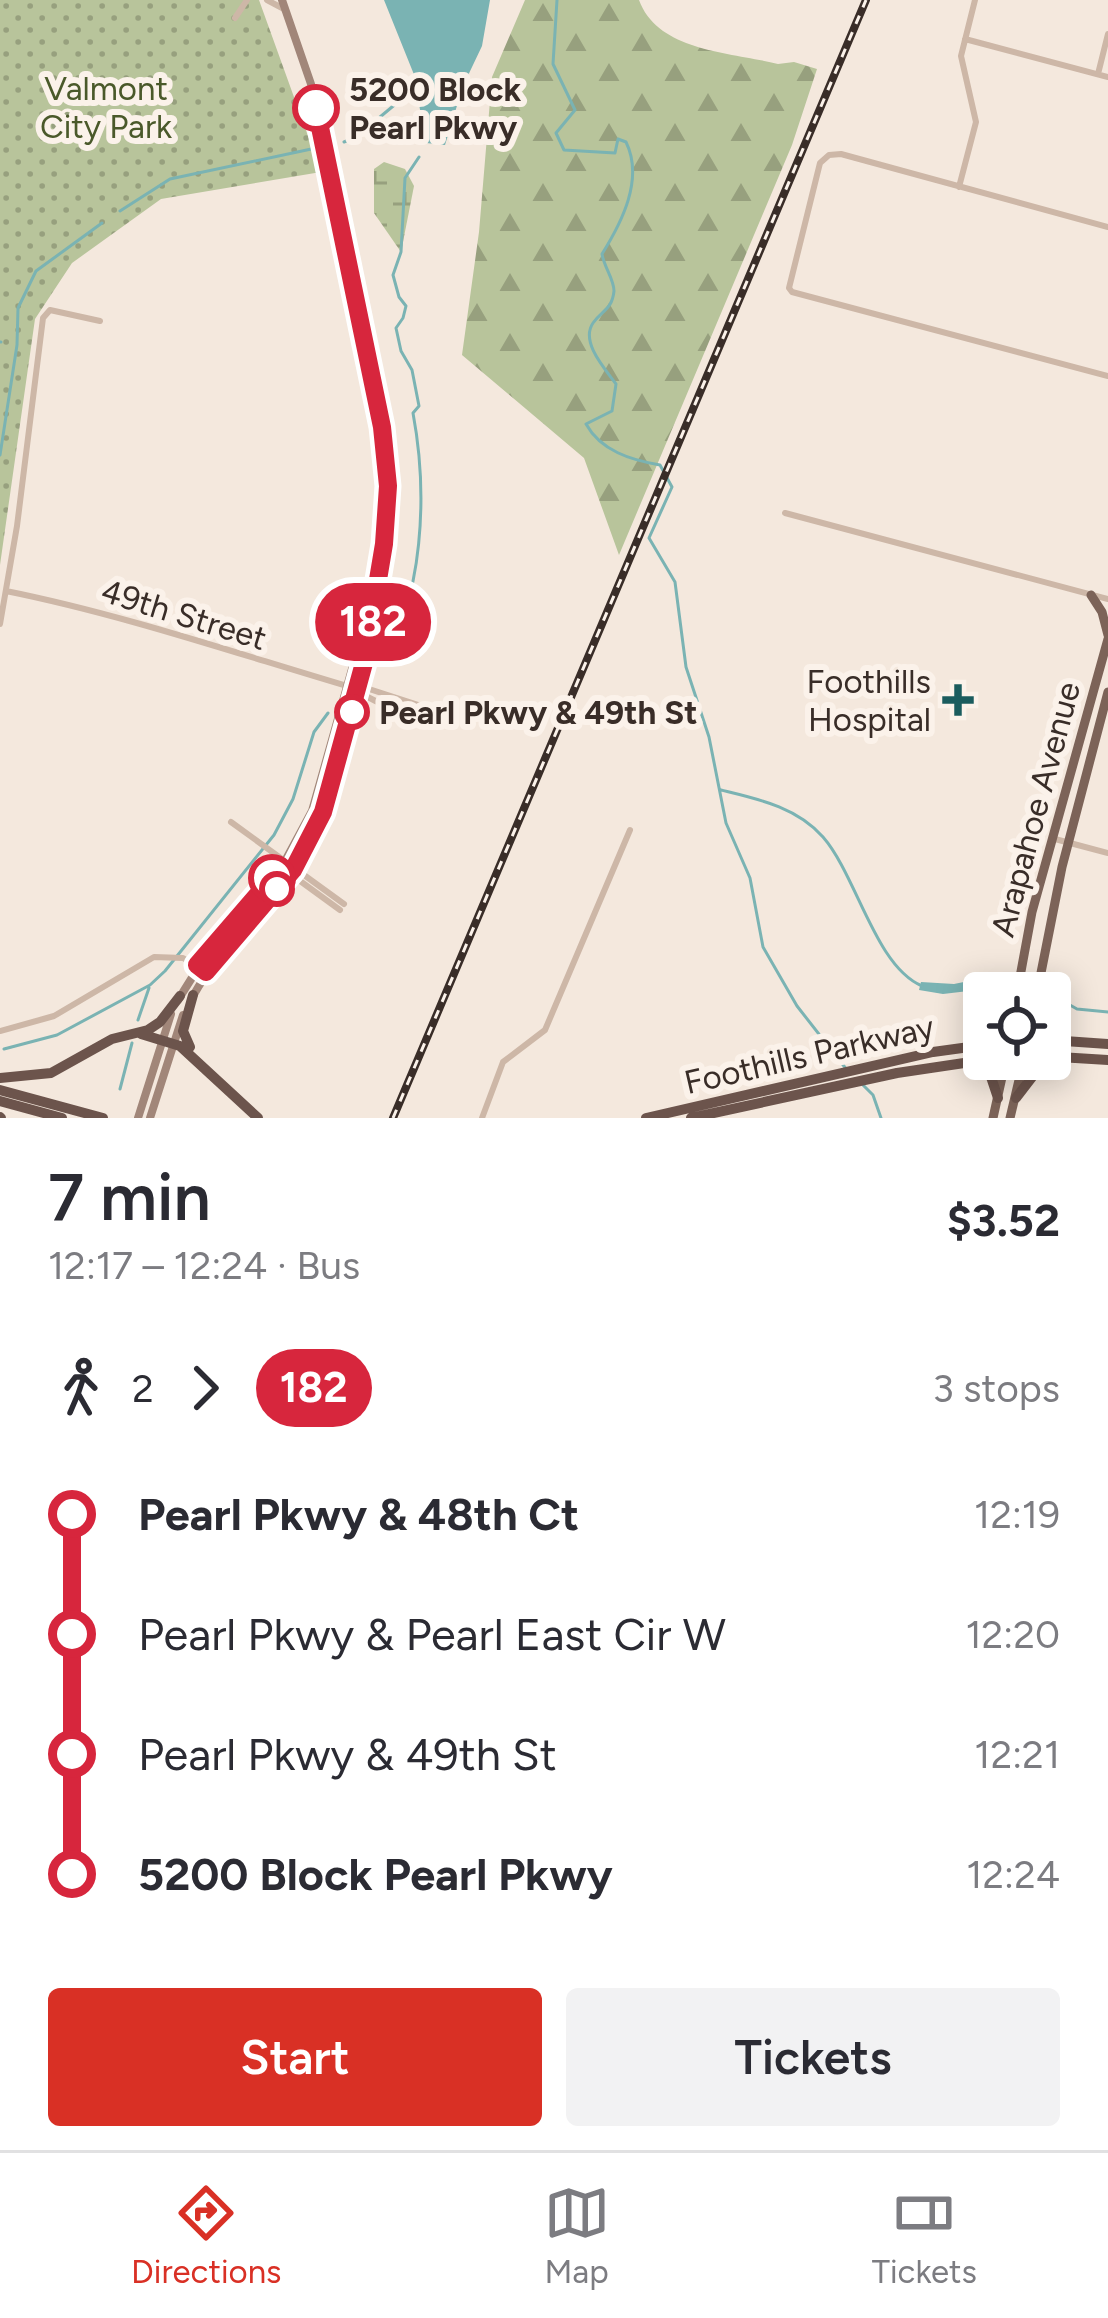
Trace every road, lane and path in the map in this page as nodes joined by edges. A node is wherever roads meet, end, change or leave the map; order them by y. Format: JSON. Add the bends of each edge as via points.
{"nodes":[{"id":1,"x":246,"y":0,"type":"edge"},
{"id":2,"x":267,"y":0,"type":"edge"},
{"id":3,"x":282,"y":0,"type":"edge"},
{"id":4,"x":975,"y":0,"type":"edge"},
{"id":5,"x":288,"y":14,"type":"junction"},
{"id":6,"x":235,"y":18,"type":"dead end"},
{"id":7,"x":1108,"y":34,"type":"edge"},
{"id":8,"x":964,"y":39,"type":"junction"},
{"id":9,"x":1098,"y":74,"type":"junction"},
{"id":10,"x":1108,"y":77,"type":"edge"},
{"id":11,"x":959,"y":188,"type":"junction"},
{"id":12,"x":1108,"y":227,"type":"edge"},
{"id":13,"x":100,"y":321,"type":"dead end"},
{"id":14,"x":1108,"y":376,"type":"edge"},
{"id":15,"x":784,"y":513,"type":"dead end"},
{"id":16,"x":6,"y":591,"type":"junction"},
{"id":17,"x":1090,"y":595,"type":"junction"},
{"id":18,"x":1108,"y":599,"type":"edge"},
{"id":19,"x":0,"y":624,"type":"edge"},
{"id":20,"x":1108,"y":637,"type":"edge"},
{"id":21,"x":353,"y":688,"type":"junction"},
{"id":22,"x":1108,"y":692,"type":"edge"},
{"id":23,"x":231,"y":822,"type":"dead end"},
{"id":24,"x":630,"y":830,"type":"dead end"},
{"id":25,"x":1055,"y":839,"type":"junction"},
{"id":26,"x":1068,"y":843,"type":"junction"},
{"id":27,"x":1108,"y":853,"type":"edge"},
{"id":28,"x":284,"y":863,"type":"junction"},
{"id":29,"x":293,"y":870,"type":"junction"},
{"id":30,"x":342,"y":907,"type":"dead end"},
{"id":31,"x":202,"y":969,"type":"junction"},
{"id":32,"x":1022,"y":972,"type":"edge"},
{"id":33,"x":1042,"y":972,"type":"edge"},
{"id":34,"x":186,"y":996,"type":"junction"},
{"id":35,"x":0,"y":1031,"type":"edge"},
{"id":36,"x":136,"y":1034,"type":"junction"},
{"id":37,"x":1071,"y":1040,"type":"edge"},
{"id":38,"x":166,"y":1041,"type":"junction"},
{"id":39,"x":1108,"y":1044,"type":"edge"},
{"id":40,"x":963,"y":1046,"type":"edge"},
{"id":41,"x":1071,"y":1057,"type":"edge"},
{"id":42,"x":1108,"y":1060,"type":"edge"},
{"id":43,"x":963,"y":1063,"type":"edge"},
{"id":44,"x":0,"y":1078,"type":"edge"},
{"id":45,"x":990,"y":1080,"type":"edge"},
{"id":46,"x":1002,"y":1080,"type":"edge"},
{"id":47,"x":1020,"y":1080,"type":"edge"},
{"id":48,"x":1030,"y":1080,"type":"edge"},
{"id":49,"x":228,"y":1089,"type":"junction"},
{"id":50,"x":0,"y":1090,"type":"edge"},
{"id":51,"x":998,"y":1098,"type":"junction"},
{"id":52,"x":1016,"y":1098,"type":"junction"},
{"id":53,"x":0,"y":1101,"type":"edge"},
{"id":54,"x":62,"y":1118,"type":"edge"},
{"id":55,"x":104,"y":1118,"type":"edge"},
{"id":56,"x":138,"y":1118,"type":"edge"},
{"id":57,"x":150,"y":1118,"type":"edge"},
{"id":58,"x":258,"y":1118,"type":"edge"},
{"id":59,"x":482,"y":1118,"type":"edge"},
{"id":60,"x":646,"y":1118,"type":"edge"},
{"id":61,"x":691,"y":1118,"type":"edge"},
{"id":62,"x":993,"y":1118,"type":"edge"},
{"id":63,"x":1010,"y":1118,"type":"edge"}],
"edges":[{"from":1,"to":6,"type":"street"},
{"from":2,"to":5,"type":"street"},
{"from":3,"to":5,"type":"main road"},
{"from":4,"to":8,"type":"street"},
{"from":5,"to":21,"type":"main road","via":[[311,84],[382,427],[387,508]]},
{"from":7,"to":9,"type":"street"},
{"from":8,"to":9,"type":"street"},
{"from":8,"to":11,"type":"street","via":[[976,122]]},
{"from":9,"to":10,"type":"street"},
{"from":11,"to":12,"type":"street"},
{"from":11,"to":14,"type":"street","via":[[841,154],[824,159],[789,288]]},
{"from":13,"to":16,"type":"street","via":[[50,310],[41,324]]},
{"from":15,"to":17,"type":"street"},
{"from":16,"to":19,"type":"street"},
{"from":16,"to":21,"type":"street","name":"49th Street"},
{"from":17,"to":18,"type":"street"},
{"from":17,"to":20,"type":"main road"},
{"from":20,"to":25,"type":"main road","name":"Arapahoe Avenue"},
{"from":21,"to":21,"type":"street","via":[[373,700],[437,711],[366,688]]},
{"from":21,"to":28,"type":"main road","via":[[318,795]]},
{"from":21,"to":29,"type":"main road","via":[[326,804]]},
{"from":22,"to":26,"type":"main road","name":"Arapahoe Avenue"},
{"from":23,"to":28,"type":"street"},
{"from":24,"to":59,"type":"street","via":[[544,1030],[503,1062]]},
{"from":25,"to":26,"type":"street"},
{"from":25,"to":32,"type":"main road","name":"Arapahoe Avenue"},
{"from":26,"to":27,"type":"street"},
{"from":26,"to":33,"type":"main road","name":"Arapahoe Avenue"},
{"from":28,"to":29,"type":"street"},
{"from":28,"to":31,"type":"main road"},
{"from":29,"to":30,"type":"street"},
{"from":29,"to":31,"type":"main road"},
{"from":31,"to":34,"type":"main road"},
{"from":31,"to":35,"type":"street","via":[[172,955],[148,959],[54,1016]]},
{"from":34,"to":36,"type":"highway"},
{"from":34,"to":38,"type":"main road"},
{"from":34,"to":49,"type":"highway","via":[[185,1042]]},
{"from":36,"to":38,"type":"highway"},
{"from":36,"to":44,"type":"highway","via":[[51,1073]]},
{"from":37,"to":39,"type":"highway"},
{"from":38,"to":49,"type":"highway"},
{"from":38,"to":56,"type":"main road"},
{"from":38,"to":57,"type":"main road"},
{"from":40,"to":60,"type":"highway","name":"Foothills Parkway"},
{"from":41,"to":42,"type":"highway"},
{"from":43,"to":61,"type":"highway","name":"Foothills Parkway"},
{"from":45,"to":51,"type":"highway"},
{"from":46,"to":51,"type":"main road"},
{"from":47,"to":52,"type":"main road"},
{"from":48,"to":52,"type":"highway"},
{"from":49,"to":58,"type":"highway"},
{"from":50,"to":55,"type":"highway"},
{"from":51,"to":62,"type":"main road"},
{"from":52,"to":63,"type":"main road"},
{"from":53,"to":54,"type":"highway"}]}
